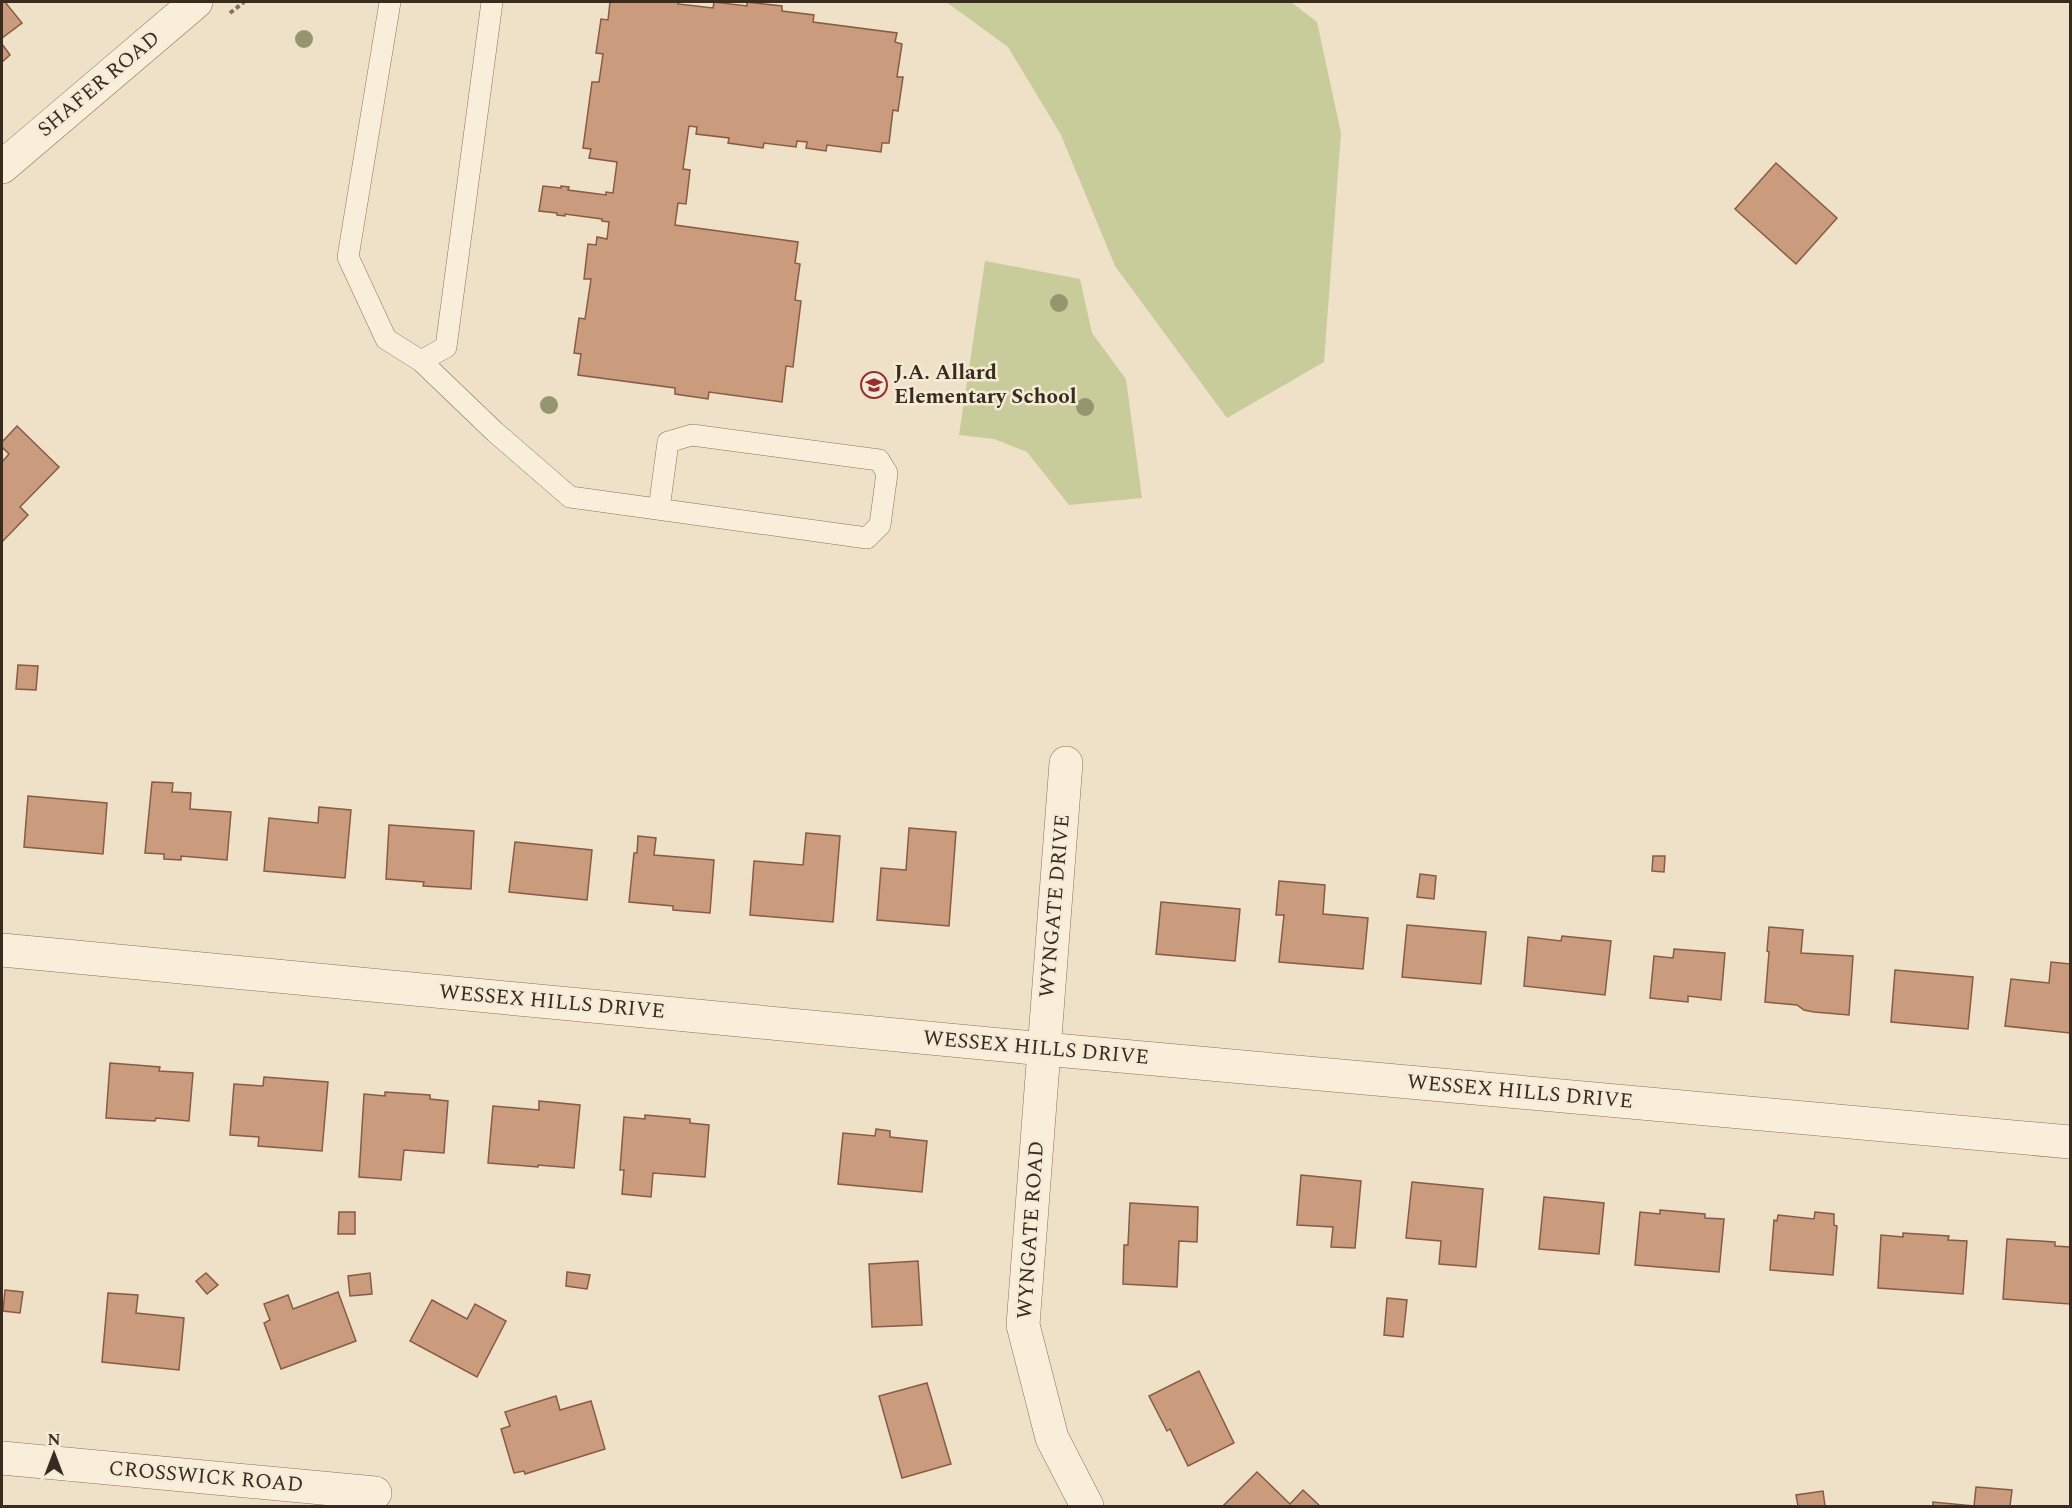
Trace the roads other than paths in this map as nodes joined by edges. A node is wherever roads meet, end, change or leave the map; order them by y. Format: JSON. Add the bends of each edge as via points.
{"nodes":[{"id":1,"x":196,"y":2,"type":"edge"},
{"id":2,"x":390,"y":2,"type":"edge"},
{"id":3,"x":492,"y":2,"type":"edge"},
{"id":4,"x":2,"y":167,"type":"edge"},
{"id":5,"x":421,"y":361,"type":"junction"},
{"id":6,"x":658,"y":509,"type":"junction"},
{"id":7,"x":1066,"y":764,"type":"dead end"},
{"id":8,"x":2,"y":950,"type":"edge"},
{"id":9,"x":1044,"y":1049,"type":"junction"},
{"id":10,"x":2070,"y":1142,"type":"edge"},
{"id":11,"x":2,"y":1458,"type":"edge"},
{"id":12,"x":375,"y":1493,"type":"dead end"},
{"id":13,"x":1088,"y":1506,"type":"edge"}],
"edges":[{"from":1,"to":4,"type":"street","name":"SHAFER ROAD"},
{"from":2,"to":5,"type":"lane","via":[[348,257],[386,339]]},
{"from":3,"to":5,"type":"lane","via":[[446,347]]},
{"from":5,"to":6,"type":"lane","via":[[570,497]]},
{"from":6,"to":6,"type":"lane","via":[[867,537],[880,525],[887,473],[879,460],[692,435],[668,442]]},
{"from":7,"to":9,"type":"street","name":"WYNGATE DRIVE"},
{"from":8,"to":9,"type":"street","name":"WESSEX HILLS DRIVE"},
{"from":9,"to":10,"type":"street","name":"WESSEX HILLS DRIVE"},
{"from":9,"to":13,"type":"street","name":"WYNGATE ROAD","via":[[1023,1325],[1052,1438]]},
{"from":11,"to":12,"type":"street","name":"CROSSWICK ROAD"}]}
